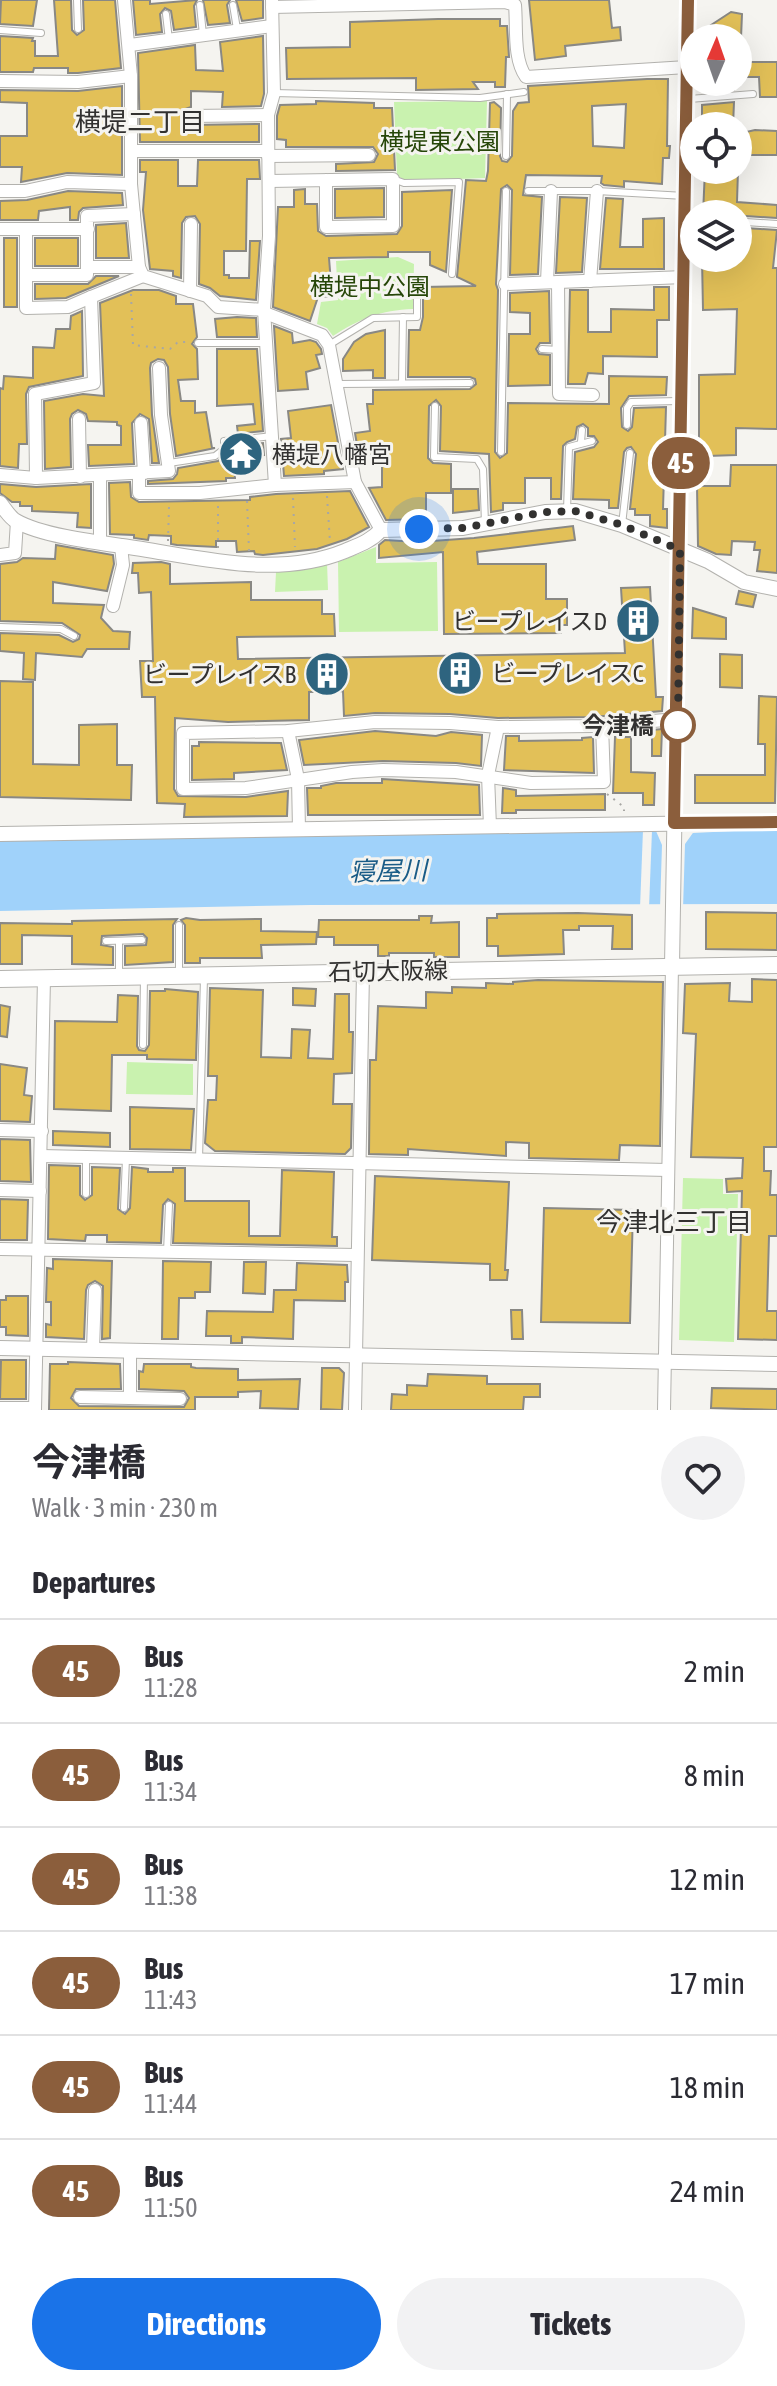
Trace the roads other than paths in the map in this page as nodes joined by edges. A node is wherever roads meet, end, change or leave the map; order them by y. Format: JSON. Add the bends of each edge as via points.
{"nodes":[{"id":1,"x":77,"y":0,"type":"edge"},
{"id":2,"x":124,"y":0,"type":"edge"},
{"id":3,"x":688,"y":0,"type":"edge"},
{"id":4,"x":272,"y":3,"type":"edge"},
{"id":5,"x":200,"y":5,"type":"dead end"},
{"id":6,"x":233,"y":5,"type":"dead end"},
{"id":7,"x":166,"y":14,"type":"dead end"},
{"id":8,"x":688,"y":24,"type":"edge"},
{"id":9,"x":272,"y":26,"type":"junction"},
{"id":10,"x":78,"y":29,"type":"dead end"},
{"id":11,"x":0,"y":30,"type":"edge"},
{"id":12,"x":237,"y":31,"type":"junction"},
{"id":13,"x":41,"y":33,"type":"dead end"},
{"id":14,"x":203,"y":35,"type":"junction"},
{"id":15,"x":169,"y":40,"type":"junction"},
{"id":16,"x":130,"y":45,"type":"junction"},
{"id":17,"x":680,"y":67,"type":"edge"},
{"id":18,"x":131,"y":76,"type":"junction"},
{"id":19,"x":0,"y":81,"type":"edge"},
{"id":20,"x":524,"y":92,"type":"dead end"},
{"id":21,"x":274,"y":93,"type":"junction"},
{"id":22,"x":507,"y":94,"type":"junction"},
{"id":23,"x":753,"y":94,"type":"dead end"},
{"id":24,"x":687,"y":99,"type":"joint"},
{"id":25,"x":268,"y":115,"type":"junction"},
{"id":26,"x":190,"y":116,"type":"dead end"},
{"id":27,"x":131,"y":151,"type":"junction"},
{"id":28,"x":268,"y":153,"type":"junction"},
{"id":29,"x":369,"y":155,"type":"dead end"},
{"id":30,"x":506,"y":156,"type":"dead end"},
{"id":31,"x":393,"y":179,"type":"junction"},
{"id":32,"x":326,"y":180,"type":"junction"},
{"id":33,"x":269,"y":181,"type":"junction"},
{"id":34,"x":131,"y":184,"type":"junction"},
{"id":35,"x":0,"y":191,"type":"edge"},
{"id":36,"x":506,"y":191,"type":"dead end"},
{"id":37,"x":528,"y":191,"type":"dead end"},
{"id":38,"x":551,"y":191,"type":"junction"},
{"id":39,"x":597,"y":191,"type":"junction"},
{"id":40,"x":685,"y":196,"type":"junction"},
{"id":41,"x":134,"y":214,"type":"junction"},
{"id":42,"x":752,"y":222,"type":"edge"},
{"id":43,"x":191,"y":224,"type":"dead end"},
{"id":44,"x":777,"y":224,"type":"edge"},
{"id":45,"x":0,"y":229,"type":"edge"},
{"id":46,"x":26,"y":229,"type":"junction"},
{"id":47,"x":88,"y":229,"type":"junction"},
{"id":48,"x":87,"y":267,"type":"junction"},
{"id":49,"x":137,"y":274,"type":"junction"},
{"id":50,"x":452,"y":274,"type":"dead end"},
{"id":51,"x":26,"y":275,"type":"junction"},
{"id":52,"x":684,"y":277,"type":"junction"},
{"id":53,"x":417,"y":278,"type":"dead end"},
{"id":54,"x":590,"y":281,"type":"junction"},
{"id":55,"x":553,"y":282,"type":"junction"},
{"id":56,"x":505,"y":284,"type":"junction"},
{"id":57,"x":190,"y":291,"type":"junction"},
{"id":58,"x":91,"y":297,"type":"junction"},
{"id":59,"x":265,"y":312,"type":"junction"},
{"id":60,"x":403,"y":317,"type":"junction"},
{"id":61,"x":198,"y":343,"type":"road end"},
{"id":62,"x":267,"y":343,"type":"junction"},
{"id":63,"x":329,"y":345,"type":"junction"},
{"id":64,"x":542,"y":349,"type":"dead end"},
{"id":65,"x":559,"y":350,"type":"junction"},
{"id":66,"x":159,"y":368,"type":"dead end"},
{"id":67,"x":402,"y":383,"type":"junction"},
{"id":68,"x":470,"y":383,"type":"dead end"},
{"id":69,"x":336,"y":384,"type":"junction"},
{"id":70,"x":593,"y":395,"type":"dead end"},
{"id":71,"x":682,"y":401,"type":"junction"},
{"id":72,"x":435,"y":406,"type":"dead end"},
{"id":73,"x":79,"y":419,"type":"dead end"},
{"id":74,"x":141,"y":423,"type":"dead end"},
{"id":75,"x":627,"y":425,"type":"dead end"},
{"id":76,"x":582,"y":430,"type":"dead end"},
{"id":77,"x":273,"y":436,"type":"junction"},
{"id":78,"x":592,"y":441,"type":"dead end"},
{"id":79,"x":581,"y":442,"type":"junction"},
{"id":80,"x":501,"y":452,"type":"dead end"},
{"id":81,"x":630,"y":453,"type":"dead end"},
{"id":82,"x":169,"y":463,"type":"junction"},
{"id":83,"x":141,"y":474,"type":"junction"},
{"id":84,"x":0,"y":475,"type":"edge"},
{"id":85,"x":100,"y":476,"type":"junction"},
{"id":86,"x":80,"y":477,"type":"junction"},
{"id":87,"x":36,"y":478,"type":"junction"},
{"id":88,"x":355,"y":482,"type":"junction"},
{"id":89,"x":275,"y":485,"type":"junction"},
{"id":90,"x":0,"y":503,"type":"edge"},
{"id":91,"x":567,"y":511,"type":"junction"},
{"id":92,"x":17,"y":521,"type":"junction"},
{"id":93,"x":485,"y":524,"type":"junction"},
{"id":94,"x":622,"y":525,"type":"junction"},
{"id":95,"x":381,"y":530,"type":"junction"},
{"id":96,"x":100,"y":543,"type":"junction"},
{"id":97,"x":121,"y":546,"type":"junction"},
{"id":98,"x":680,"y":550,"type":"junction"},
{"id":99,"x":0,"y":555,"type":"edge"},
{"id":100,"x":777,"y":589,"type":"edge"},
{"id":101,"x":113,"y":606,"type":"dead end"},
{"id":102,"x":68,"y":620,"type":"dead end"},
{"id":103,"x":0,"y":627,"type":"edge"},
{"id":104,"x":61,"y":629,"type":"junction"},
{"id":105,"x":74,"y":636,"type":"dead end"},
{"id":106,"x":678,"y":719,"type":"junction"},
{"id":107,"x":602,"y":725,"type":"junction"},
{"id":108,"x":498,"y":727,"type":"junction"},
{"id":109,"x":288,"y":731,"type":"junction"},
{"id":110,"x":488,"y":775,"type":"junction"},
{"id":111,"x":298,"y":779,"type":"junction"},
{"id":112,"x":777,"y":822,"type":"edge"},
{"id":113,"x":490,"y":827,"type":"junction"},
{"id":114,"x":674,"y":827,"type":"junction"},
{"id":115,"x":299,"y":830,"type":"junction"},
{"id":116,"x":0,"y":834,"type":"edge"},
{"id":117,"x":179,"y":925,"type":"dead end"},
{"id":118,"x":142,"y":940,"type":"dead end"},
{"id":119,"x":106,"y":941,"type":"dead end"},
{"id":120,"x":119,"y":941,"type":"junction"},
{"id":121,"x":777,"y":965,"type":"edge"},
{"id":122,"x":672,"y":966,"type":"junction"},
{"id":123,"x":363,"y":972,"type":"junction"},
{"id":124,"x":179,"y":975,"type":"junction"},
{"id":125,"x":204,"y":975,"type":"junction"},
{"id":126,"x":119,"y":976,"type":"junction"},
{"id":127,"x":144,"y":976,"type":"junction"},
{"id":128,"x":44,"y":978,"type":"junction"},
{"id":129,"x":0,"y":979,"type":"edge"},
{"id":130,"x":143,"y":1045,"type":"dead end"},
{"id":131,"x":0,"y":1130,"type":"edge"},
{"id":132,"x":42,"y":1131,"type":"junction"},
{"id":133,"x":41,"y":1156,"type":"junction"},
{"id":134,"x":86,"y":1157,"type":"junction"},
{"id":135,"x":126,"y":1158,"type":"junction"},
{"id":136,"x":199,"y":1159,"type":"junction"},
{"id":137,"x":358,"y":1163,"type":"junction"},
{"id":138,"x":668,"y":1170,"type":"junction"},
{"id":139,"x":0,"y":1190,"type":"edge"},
{"id":140,"x":40,"y":1191,"type":"junction"},
{"id":141,"x":86,"y":1194,"type":"dead end"},
{"id":142,"x":169,"y":1205,"type":"dead end"},
{"id":143,"x":124,"y":1208,"type":"dead end"},
{"id":144,"x":0,"y":1249,"type":"edge"},
{"id":145,"x":38,"y":1250,"type":"junction"},
{"id":146,"x":167,"y":1252,"type":"junction"},
{"id":147,"x":356,"y":1255,"type":"junction"},
{"id":148,"x":95,"y":1290,"type":"dead end"},
{"id":149,"x":0,"y":1348,"type":"edge"},
{"id":150,"x":36,"y":1349,"type":"junction"},
{"id":151,"x":93,"y":1349,"type":"junction"},
{"id":152,"x":130,"y":1350,"type":"junction"},
{"id":153,"x":355,"y":1354,"type":"junction"},
{"id":154,"x":665,"y":1362,"type":"junction"},
{"id":155,"x":777,"y":1364,"type":"edge"},
{"id":156,"x":80,"y":1397,"type":"dead end"},
{"id":157,"x":130,"y":1398,"type":"junction"},
{"id":158,"x":180,"y":1399,"type":"dead end"},
{"id":159,"x":0,"y":1408,"type":"edge"},
{"id":160,"x":35,"y":1409,"type":"edge"},
{"id":161,"x":355,"y":1410,"type":"edge"},
{"id":162,"x":664,"y":1410,"type":"edge"}],
"edges":[{"from":1,"to":10,"type":"lane"},
{"from":2,"to":16,"type":"street"},
{"from":3,"to":8,"type":"street"},
{"from":4,"to":9,"type":"street"},
{"from":4,"to":17,"type":"street","via":[[505,2],[515,5],[526,77]]},
{"from":5,"to":14,"type":"lane"},
{"from":6,"to":12,"type":"lane"},
{"from":7,"to":15,"type":"lane"},
{"from":9,"to":12,"type":"street"},
{"from":9,"to":21,"type":"street"},
{"from":11,"to":13,"type":"lane"},
{"from":12,"to":14,"type":"street"},
{"from":14,"to":15,"type":"street"},
{"from":15,"to":16,"type":"street"},
{"from":16,"to":18,"type":"street"},
{"from":18,"to":19,"type":"street"},
{"from":18,"to":27,"type":"street"},
{"from":20,"to":22,"type":"lane"},
{"from":21,"to":22,"type":"lane","via":[[480,98]]},
{"from":21,"to":25,"type":"street"},
{"from":22,"to":30,"type":"lane"},
{"from":23,"to":24,"type":"lane"},
{"from":24,"to":40,"type":"street"},
{"from":25,"to":26,"type":"street"},
{"from":25,"to":28,"type":"street"},
{"from":27,"to":28,"type":"street"},
{"from":27,"to":34,"type":"street"},
{"from":28,"to":29,"type":"street"},
{"from":28,"to":33,"type":"street"},
{"from":31,"to":32,"type":"street"},
{"from":31,"to":32,"type":"street","via":[[393,226],[326,227]]},
{"from":31,"to":50,"type":"lane","via":[[459,182]]},
{"from":32,"to":33,"type":"street"},
{"from":33,"to":59,"type":"street"},
{"from":34,"to":35,"type":"street","via":[[67,182]]},
{"from":34,"to":41,"type":"street"},
{"from":36,"to":56,"type":"lane"},
{"from":37,"to":38,"type":"lane"},
{"from":38,"to":39,"type":"lane"},
{"from":38,"to":55,"type":"street"},
{"from":39,"to":40,"type":"lane"},
{"from":39,"to":54,"type":"street"},
{"from":40,"to":52,"type":"street"},
{"from":41,"to":47,"type":"street","via":[[87,216]]},
{"from":41,"to":49,"type":"street"},
{"from":42,"to":44,"type":"lane"},
{"from":43,"to":57,"type":"street"},
{"from":45,"to":46,"type":"street"},
{"from":46,"to":47,"type":"street"},
{"from":46,"to":51,"type":"street"},
{"from":47,"to":48,"type":"street"},
{"from":48,"to":49,"type":"street"},
{"from":48,"to":51,"type":"street","via":[[87,275]]},
{"from":49,"to":57,"type":"street"},
{"from":49,"to":58,"type":"street"},
{"from":51,"to":58,"type":"street","via":[[26,308],[68,307]]},
{"from":52,"to":54,"type":"street"},
{"from":52,"to":71,"type":"street"},
{"from":53,"to":60,"type":"lane","via":[[417,317]]},
{"from":54,"to":55,"type":"street"},
{"from":55,"to":56,"type":"street"},
{"from":55,"to":65,"type":"street"},
{"from":56,"to":80,"type":"lane"},
{"from":57,"to":59,"type":"street","via":[[207,296],[218,307]]},
{"from":58,"to":87,"type":"street","via":[[94,383],[35,394]]},
{"from":59,"to":62,"type":"street"},
{"from":59,"to":63,"type":"street","via":[[322,335]]},
{"from":60,"to":63,"type":"lane","via":[[373,318]]},
{"from":60,"to":67,"type":"lane"},
{"from":61,"to":62,"type":"lane"},
{"from":62,"to":77,"type":"street"},
{"from":63,"to":69,"type":"street"},
{"from":64,"to":65,"type":"lane"},
{"from":65,"to":70,"type":"street","via":[[559,394]]},
{"from":66,"to":82,"type":"street"},
{"from":67,"to":68,"type":"lane"},
{"from":67,"to":69,"type":"lane"},
{"from":69,"to":88,"type":"street"},
{"from":71,"to":75,"type":"lane","via":[[631,402]]},
{"from":71,"to":98,"type":"street"},
{"from":72,"to":93,"type":"lane","via":[[434,457],[477,459],[483,469]]},
{"from":73,"to":86,"type":"street"},
{"from":74,"to":83,"type":"street"},
{"from":76,"to":79,"type":"lane"},
{"from":77,"to":82,"type":"lane","via":[[224,441],[224,449],[215,456]]},
{"from":77,"to":89,"type":"street"},
{"from":78,"to":79,"type":"lane"},
{"from":79,"to":91,"type":"lane","via":[[569,447]]},
{"from":81,"to":94,"type":"lane"},
{"from":82,"to":83,"type":"street","via":[[169,471]]},
{"from":83,"to":85,"type":"street"},
{"from":83,"to":89,"type":"street","via":[[139,493]]},
{"from":84,"to":87,"type":"street"},
{"from":85,"to":86,"type":"street"},
{"from":85,"to":96,"type":"street"},
{"from":86,"to":87,"type":"street"},
{"from":88,"to":89,"type":"street"},
{"from":88,"to":95,"type":"street"},
{"from":90,"to":92,"type":"street"},
{"from":91,"to":93,"type":"street"},
{"from":91,"to":94,"type":"street"},
{"from":92,"to":96,"type":"street"},
{"from":92,"to":99,"type":"street","via":[[15,553]]},
{"from":93,"to":95,"type":"street"},
{"from":94,"to":98,"type":"street"},
{"from":95,"to":97,"type":"street","via":[[372,540],[331,556],[295,563],[249,565]]},
{"from":96,"to":97,"type":"street"},
{"from":97,"to":101,"type":"street","via":[[123,565]]},
{"from":98,"to":100,"type":"street","via":[[744,582]]},
{"from":98,"to":106,"type":"street"},
{"from":102,"to":104,"type":"lane"},
{"from":103,"to":104,"type":"lane"},
{"from":104,"to":105,"type":"lane"},
{"from":106,"to":107,"type":"street"},
{"from":106,"to":114,"type":"street"},
{"from":107,"to":108,"type":"street"},
{"from":107,"to":110,"type":"street","via":[[604,782],[531,783]]},
{"from":108,"to":109,"type":"street","via":[[375,722]]},
{"from":108,"to":110,"type":"street"},
{"from":109,"to":111,"type":"street"},
{"from":109,"to":111,"type":"street","via":[[183,733],[183,789],[246,788]]},
{"from":110,"to":111,"type":"street","via":[[383,770]]},
{"from":110,"to":113,"type":"street"},
{"from":111,"to":115,"type":"street"},
{"from":112,"to":114,"type":"street"},
{"from":113,"to":114,"type":"street"},
{"from":113,"to":115,"type":"street"},
{"from":114,"to":122,"type":"street"},
{"from":115,"to":116,"type":"street"},
{"from":117,"to":124,"type":"lane"},
{"from":118,"to":120,"type":"lane"},
{"from":119,"to":120,"type":"lane"},
{"from":120,"to":126,"type":"lane"},
{"from":121,"to":122,"type":"main road","name":"石切大阪線"},
{"from":122,"to":123,"type":"main road","name":"石切大阪線"},
{"from":122,"to":138,"type":"street"},
{"from":123,"to":125,"type":"main road","name":"石切大阪線"},
{"from":123,"to":137,"type":"street"},
{"from":124,"to":125,"type":"main road","name":"石切大阪線"},
{"from":124,"to":127,"type":"main road","name":"石切大阪線"},
{"from":125,"to":136,"type":"lane"},
{"from":126,"to":127,"type":"main road","name":"石切大阪線"},
{"from":126,"to":128,"type":"main road","name":"石切大阪線"},
{"from":127,"to":130,"type":"lane"},
{"from":128,"to":129,"type":"main road","name":"石切大阪線"},
{"from":128,"to":132,"type":"street"},
{"from":131,"to":132,"type":"street"},
{"from":132,"to":133,"type":"street"},
{"from":133,"to":134,"type":"street"},
{"from":133,"to":140,"type":"street"},
{"from":134,"to":135,"type":"street"},
{"from":134,"to":141,"type":"lane"},
{"from":135,"to":136,"type":"street"},
{"from":135,"to":143,"type":"lane"},
{"from":136,"to":137,"type":"street"},
{"from":137,"to":138,"type":"street"},
{"from":137,"to":147,"type":"street"},
{"from":138,"to":154,"type":"street"},
{"from":139,"to":140,"type":"street"},
{"from":140,"to":145,"type":"street"},
{"from":142,"to":146,"type":"lane"},
{"from":144,"to":145,"type":"street"},
{"from":145,"to":146,"type":"street"},
{"from":145,"to":150,"type":"street"},
{"from":146,"to":147,"type":"street"},
{"from":147,"to":153,"type":"street"},
{"from":148,"to":151,"type":"street"},
{"from":149,"to":150,"type":"street"},
{"from":150,"to":151,"type":"street"},
{"from":150,"to":160,"type":"street"},
{"from":151,"to":152,"type":"street"},
{"from":152,"to":153,"type":"street"},
{"from":152,"to":157,"type":"street"},
{"from":153,"to":154,"type":"street"},
{"from":153,"to":161,"type":"street"},
{"from":154,"to":155,"type":"street"},
{"from":154,"to":162,"type":"street"},
{"from":156,"to":157,"type":"street"},
{"from":157,"to":158,"type":"street"},
{"from":159,"to":160,"type":"street"}]}
